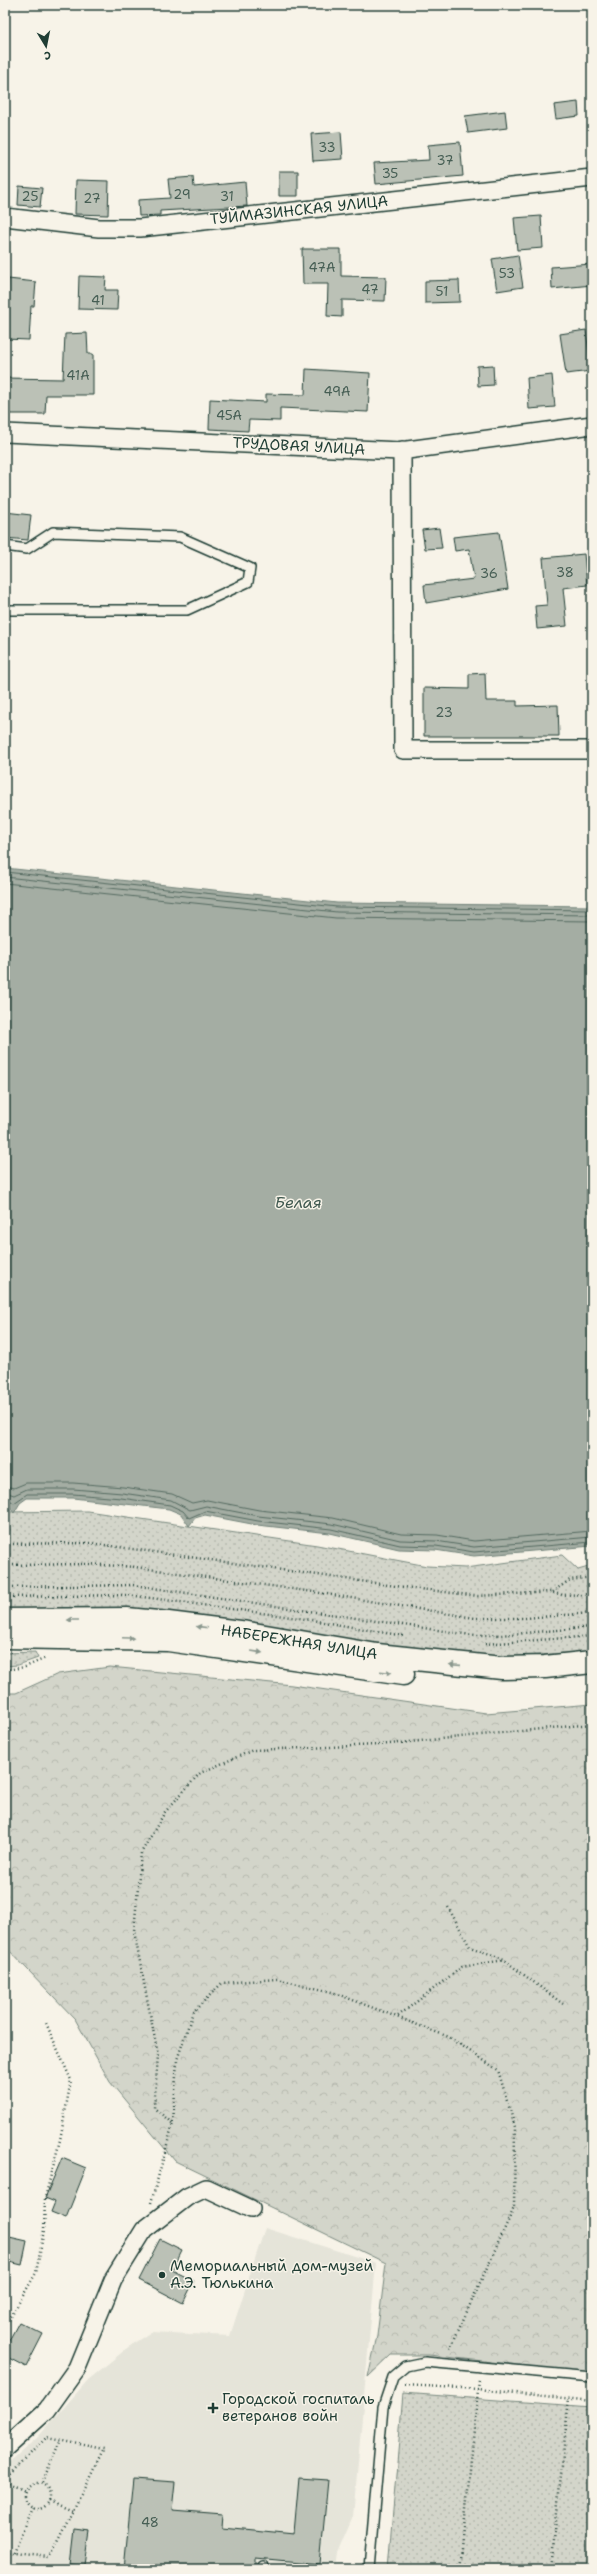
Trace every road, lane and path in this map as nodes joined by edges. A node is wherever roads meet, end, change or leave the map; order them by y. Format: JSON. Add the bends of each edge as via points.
{"nodes":[{"id":1,"x":592,"y":178,"type":"edge"},
{"id":2,"x":5,"y":217,"type":"edge"},
{"id":3,"x":592,"y":425,"type":"edge"},
{"id":4,"x":5,"y":433,"type":"edge"},
{"id":5,"x":402,"y":450,"type":"junction"},
{"id":6,"x":5,"y":546,"type":"edge"},
{"id":7,"x":5,"y":610,"type":"edge"},
{"id":8,"x":592,"y":750,"type":"edge"},
{"id":9,"x":5,"y":1544,"type":"edge"},
{"id":10,"x":5,"y":1565,"type":"edge"},
{"id":11,"x":592,"y":1577,"type":"edge"},
{"id":12,"x":5,"y":1587,"type":"edge"},
{"id":13,"x":551,"y":1592,"type":"junction"},
{"id":14,"x":592,"y":1594,"type":"edge"},
{"id":15,"x":5,"y":1597,"type":"edge"},
{"id":16,"x":592,"y":1612,"type":"edge"},
{"id":17,"x":5,"y":1620,"type":"edge"},
{"id":18,"x":592,"y":1627,"type":"edge"},
{"id":19,"x":592,"y":1636,"type":"edge"},
{"id":20,"x":5,"y":1637,"type":"edge"},
{"id":21,"x":411,"y":1637,"type":"dead end"},
{"id":22,"x":482,"y":1644,"type":"dead end"},
{"id":23,"x":48,"y":1657,"type":"dead end"},
{"id":24,"x":592,"y":1662,"type":"edge"},
{"id":25,"x":5,"y":1670,"type":"edge"},
{"id":26,"x":592,"y":1677,"type":"edge"},
{"id":27,"x":592,"y":1724,"type":"edge"},
{"id":28,"x":448,"y":1907,"type":"dead end"},
{"id":29,"x":504,"y":1960,"type":"junction"},
{"id":30,"x":563,"y":2004,"type":"dead end"},
{"id":31,"x":397,"y":2016,"type":"junction"},
{"id":32,"x":46,"y":2023,"type":"dead end"},
{"id":33,"x":173,"y":2123,"type":"junction"},
{"id":34,"x":251,"y":2209,"type":"dead end"},
{"id":35,"x":144,"y":2230,"type":"junction"},
{"id":36,"x":5,"y":2327,"type":"edge"},
{"id":37,"x":444,"y":2362,"type":"junction"},
{"id":38,"x":480,"y":2367,"type":"junction"},
{"id":39,"x":592,"y":2377,"type":"edge"},
{"id":40,"x":391,"y":2384,"type":"junction"},
{"id":41,"x":478,"y":2388,"type":"junction"},
{"id":42,"x":570,"y":2398,"type":"junction"},
{"id":43,"x":592,"y":2401,"type":"edge"},
{"id":44,"x":60,"y":2441,"type":"junction"},
{"id":45,"x":5,"y":2448,"type":"edge"},
{"id":46,"x":5,"y":2480,"type":"edge"},
{"id":47,"x":42,"y":2483,"type":"junction"},
{"id":48,"x":25,"y":2491,"type":"junction"},
{"id":49,"x":49,"y":2500,"type":"junction"},
{"id":50,"x":32,"y":2508,"type":"junction"},
{"id":51,"x":73,"y":2510,"type":"junction"},
{"id":52,"x":5,"y":2552,"type":"edge"},
{"id":53,"x":14,"y":2553,"type":"junction"},
{"id":54,"x":369,"y":2569,"type":"edge"},
{"id":55,"x":460,"y":2569,"type":"edge"},
{"id":56,"x":552,"y":2569,"type":"edge"}],
"edges":[{"from":1,"to":2,"type":"street","name":"ТУЙМАЗИНСКАЯ УЛИЦА","via":[[140,228],[99,228]]},
{"from":3,"to":5,"type":"street","name":"ТРУДОВАЯ УЛИЦА"},
{"from":4,"to":5,"type":"street","name":"ТРУДОВАЯ УЛИЦА"},
{"from":5,"to":8,"type":"street","via":[[403,750]]},
{"from":6,"to":7,"type":"lane","via":[[27,549],[53,532],[180,537],[250,568],[248,582],[187,610]]},
{"from":9,"to":13,"type":"path","via":[[90,1543],[478,1596]]},
{"from":10,"to":16,"type":"path","via":[[88,1564],[135,1567],[475,1618],[525,1618]]},
{"from":11,"to":13,"type":"path","via":[[570,1580]]},
{"from":12,"to":18,"type":"path","via":[[133,1585],[470,1635],[502,1636]]},
{"from":13,"to":14,"type":"path","via":[[562,1595]]},
{"from":15,"to":21,"type":"path","via":[[128,1595],[306,1619]]},
{"from":24,"to":17,"type":"street","name":"НАБЕРЕЖНАЯ УЛИЦА","one_way":true,"via":[[502,1668],[377,1655],[248,1633],[127,1619]]},
{"from":19,"to":22,"type":"path","via":[[502,1645]]},
{"from":20,"to":26,"type":"street","name":"НАБЕРЕЖНАЯ УЛИЦА","one_way":true,"via":[[168,1640],[447,1679],[539,1681]]},
{"from":23,"to":25,"type":"path","via":[[25,1667]]},
{"from":27,"to":33,"type":"path","via":[[379,1745],[253,1750],[200,1773],[165,1812],[141,1853],[134,1931],[158,2054],[154,2108]]},
{"from":28,"to":29,"type":"path","via":[[470,1947]]},
{"from":29,"to":30,"type":"path"},
{"from":29,"to":31,"type":"path","via":[[462,1966]]},
{"from":31,"to":33,"type":"path","via":[[332,1992],[277,1979],[222,1982],[193,2012],[177,2060]]},
{"from":31,"to":37,"type":"path","via":[[449,2037],[498,2070],[515,2126],[514,2208]]},
{"from":32,"to":36,"type":"path","via":[[72,2080],[45,2198],[44,2230],[36,2273]]},
{"from":33,"to":35,"type":"path"},
{"from":34,"to":35,"type":"street","via":[[206,2188],[187,2198]]},
{"from":35,"to":45,"type":"street","via":[[114,2280],[77,2368],[46,2410]]},
{"from":37,"to":38,"type":"lane"},
{"from":37,"to":40,"type":"lane","via":[[406,2366],[393,2377]]},
{"from":38,"to":39,"type":"lane"},
{"from":38,"to":41,"type":"path"},
{"from":40,"to":41,"type":"path"},
{"from":40,"to":54,"type":"lane","via":[[383,2407]]},
{"from":41,"to":42,"type":"path"},
{"from":41,"to":55,"type":"path"},
{"from":42,"to":43,"type":"path"},
{"from":42,"to":56,"type":"path"},
{"from":44,"to":46,"type":"path","via":[[47,2437]]},
{"from":44,"to":47,"type":"path"},
{"from":44,"to":51,"type":"path","via":[[104,2448]]},
{"from":46,"to":48,"type":"path"},
{"from":47,"to":48,"type":"path","via":[[35,2482]]},
{"from":47,"to":49,"type":"path","via":[[50,2494]]},
{"from":48,"to":50,"type":"path","via":[[25,2501]]},
{"from":49,"to":50,"type":"path","via":[[42,2508]]},
{"from":49,"to":51,"type":"path"},
{"from":50,"to":53,"type":"path"},
{"from":51,"to":53,"type":"path","via":[[49,2557]]},
{"from":52,"to":53,"type":"path"}]}
